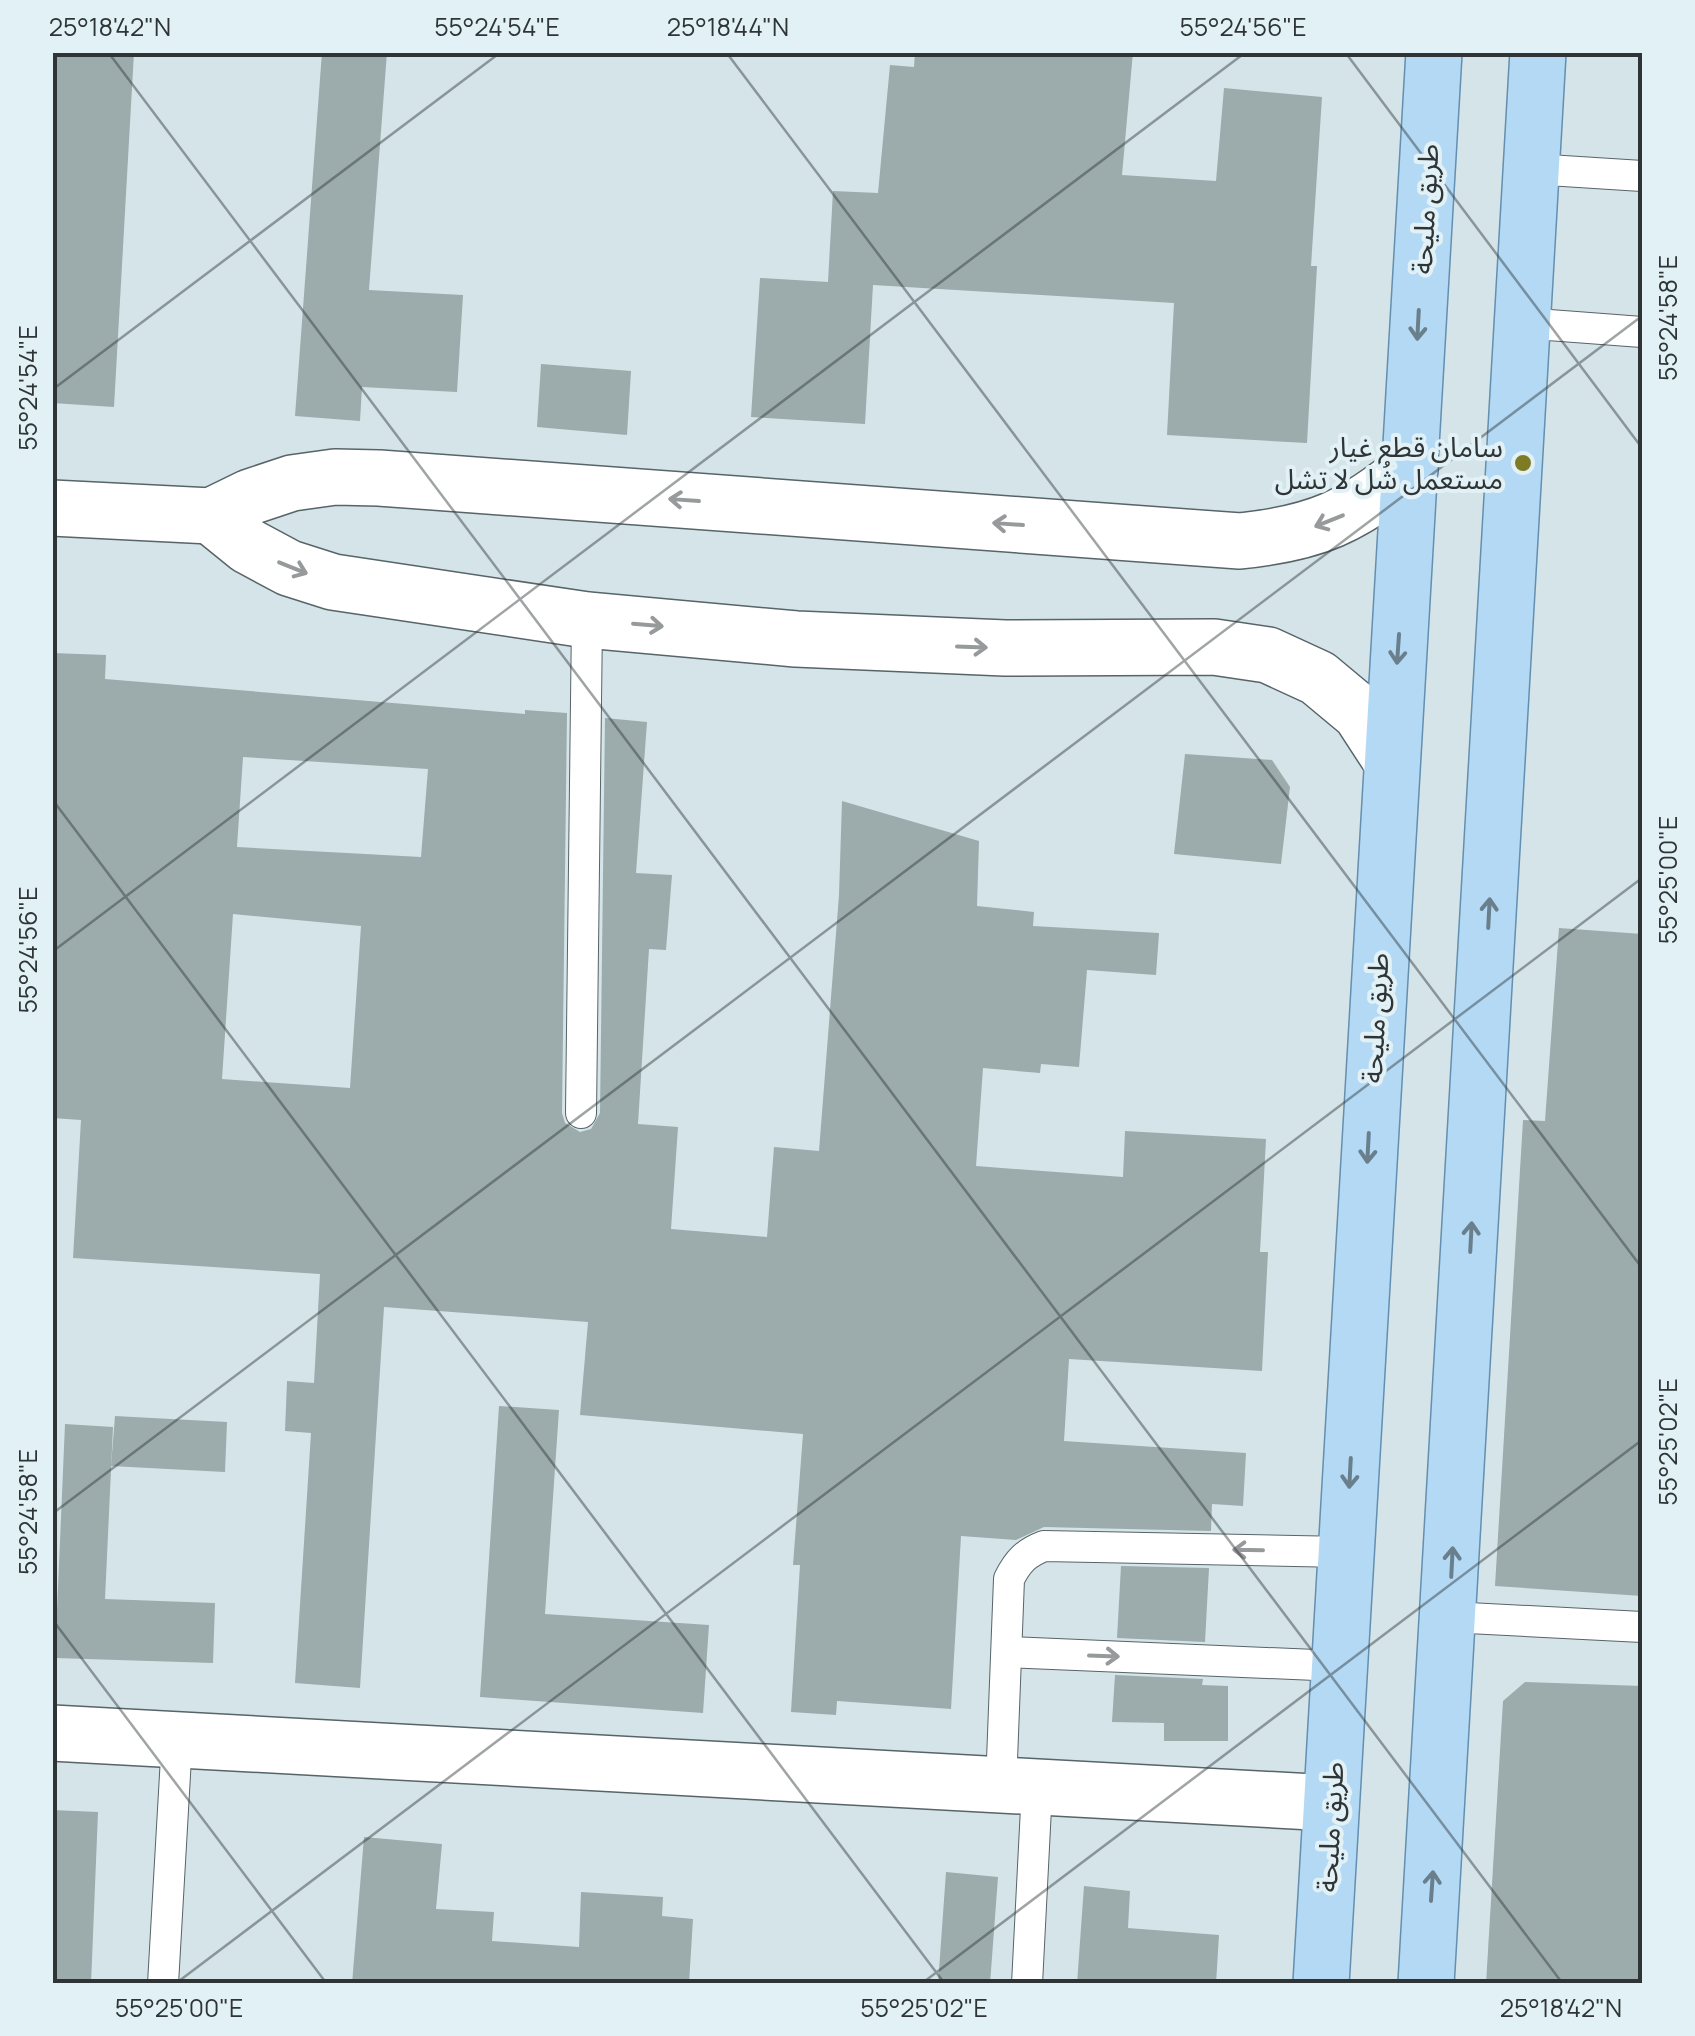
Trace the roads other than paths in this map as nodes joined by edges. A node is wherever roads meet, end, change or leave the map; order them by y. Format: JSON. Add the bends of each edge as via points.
{"nodes":[{"id":1,"x":1434,"y":52,"type":"edge"},
{"id":2,"x":1538,"y":52,"type":"edge"},
{"id":3,"x":1532,"y":169,"type":"junction"},
{"id":4,"x":1642,"y":176,"type":"edge"},
{"id":5,"x":1522,"y":324,"type":"junction"},
{"id":6,"x":1642,"y":332,"type":"edge"},
{"id":7,"x":1410,"y":468,"type":"junction"},
{"id":8,"x":52,"y":508,"type":"edge"},
{"id":9,"x":211,"y":516,"type":"junction"},
{"id":10,"x":587,"y":620,"type":"junction"},
{"id":11,"x":1390,"y":759,"type":"junction"},
{"id":12,"x":580,"y":1113,"type":"dead end"},
{"id":13,"x":1346,"y":1552,"type":"junction"},
{"id":14,"x":1449,"y":1618,"type":"junction"},
{"id":15,"x":1642,"y":1627,"type":"edge"},
{"id":16,"x":1006,"y":1652,"type":"junction"},
{"id":17,"x":1339,"y":1666,"type":"junction"},
{"id":18,"x":52,"y":1733,"type":"edge"},
{"id":19,"x":177,"y":1740,"type":"junction"},
{"id":20,"x":1019,"y":1787,"type":"junction"},
{"id":21,"x":1331,"y":1804,"type":"junction"},
{"id":22,"x":163,"y":1984,"type":"edge"},
{"id":23,"x":1026,"y":1984,"type":"edge"},
{"id":24,"x":1321,"y":1984,"type":"edge"},
{"id":25,"x":1426,"y":1984,"type":"edge"}],
"edges":[{"from":1,"to":7,"type":"main road","name":"طريق مليحة","one_way":true},
{"from":2,"to":3,"type":"main road"},
{"from":3,"to":4,"type":"lane"},
{"from":3,"to":5,"type":"main road"},
{"from":5,"to":6,"type":"lane"},
{"from":14,"to":5,"type":"main road","one_way":true},
{"from":7,"to":9,"type":"street","one_way":true,"via":[[1371,501],[1331,522],[1240,541],[335,477],[250,496]]},
{"from":7,"to":11,"type":"main road","name":"طريق مليحة","one_way":true},
{"from":8,"to":9,"type":"street"},
{"from":9,"to":10,"type":"street","one_way":true,"via":[[248,546],[333,582]]},
{"from":10,"to":11,"type":"street","one_way":true,"via":[[796,640],[1214,647],[1268,655],[1318,678],[1360,713]]},
{"from":10,"to":12,"type":"lane"},
{"from":11,"to":13,"type":"main road","name":"طريق مليحة","one_way":true},
{"from":13,"to":16,"type":"lane","one_way":true,"via":[[1044,1546],[1017,1563],[1010,1579]]},
{"from":13,"to":17,"type":"main road","name":"طريق مليحة"},
{"from":14,"to":15,"type":"lane"},
{"from":25,"to":14,"type":"main road","one_way":true},
{"from":16,"to":17,"type":"lane","one_way":true},
{"from":16,"to":20,"type":"lane"},
{"from":17,"to":21,"type":"main road","name":"طريق مليحة"},
{"from":18,"to":19,"type":"street"},
{"from":19,"to":20,"type":"street"},
{"from":19,"to":22,"type":"lane"},
{"from":20,"to":21,"type":"street"},
{"from":20,"to":23,"type":"lane"},
{"from":21,"to":24,"type":"main road","name":"طريق مليحة"}]}
